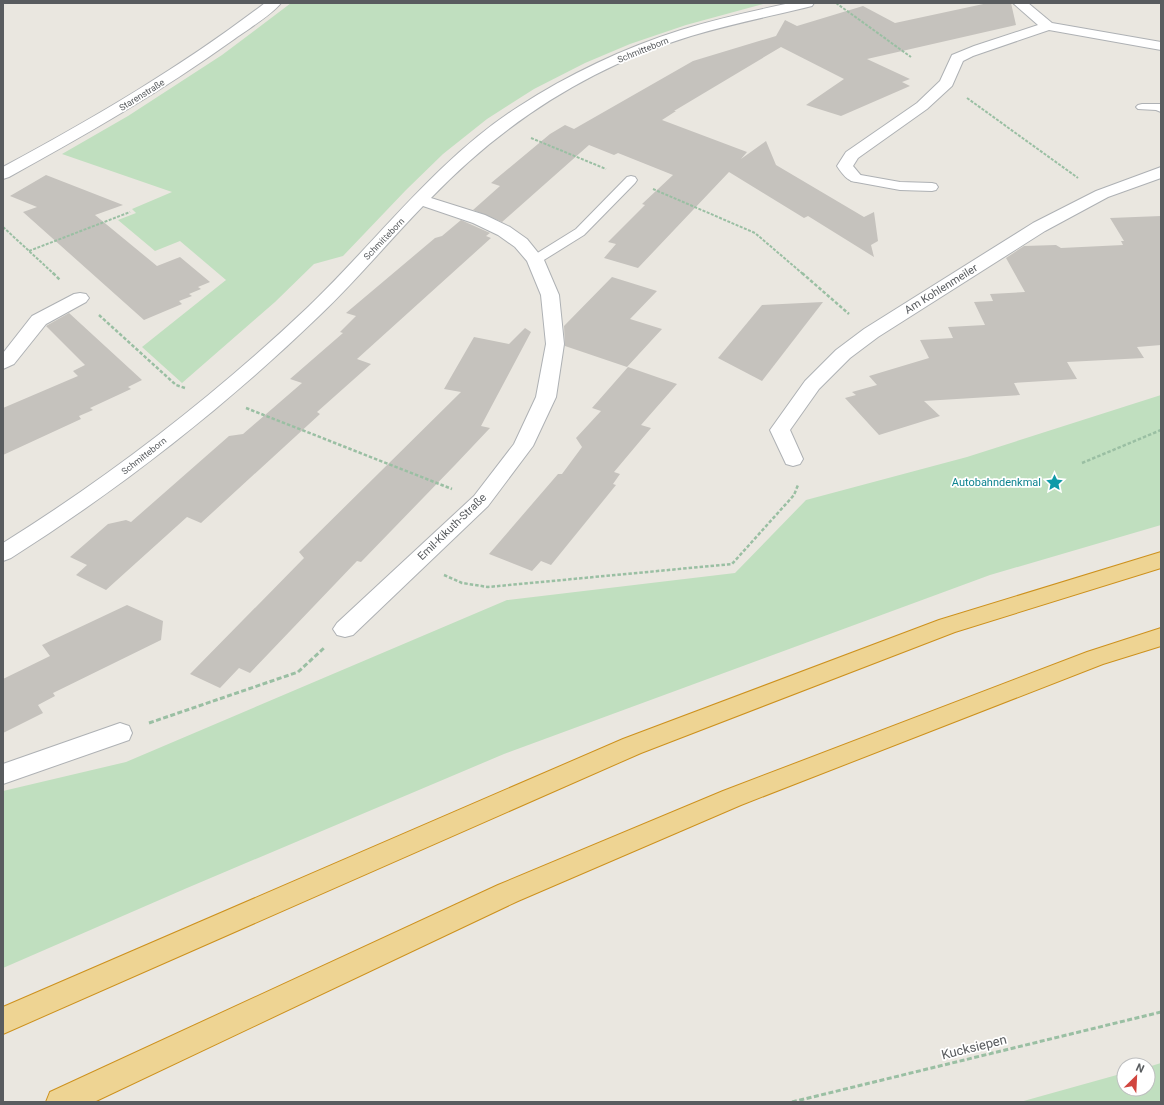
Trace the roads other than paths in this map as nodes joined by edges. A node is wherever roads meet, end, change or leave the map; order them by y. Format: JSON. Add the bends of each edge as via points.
{"nodes":[{"id":1,"x":274,"y":3,"type":"edge"},
{"id":2,"x":808,"y":3,"type":"edge"},
{"id":3,"x":1020,"y":3,"type":"edge"},
{"id":4,"x":1048,"y":26,"type":"junction"},
{"id":5,"x":1161,"y":46,"type":"edge"},
{"id":6,"x":1142,"y":107,"type":"dead end"},
{"id":7,"x":1161,"y":109,"type":"edge"},
{"id":8,"x":1161,"y":172,"type":"edge"},
{"id":9,"x":3,"y":174,"type":"edge"},
{"id":10,"x":855,"y":178,"type":"joint"},
{"id":11,"x":631,"y":180,"type":"road end"},
{"id":12,"x":932,"y":187,"type":"dead end"},
{"id":13,"x":421,"y":200,"type":"junction"},
{"id":14,"x":535,"y":260,"type":"junction"},
{"id":15,"x":80,"y":298,"type":"dead end"},
{"id":16,"x":3,"y":363,"type":"edge"},
{"id":17,"x":793,"y":460,"type":"road end"},
{"id":18,"x":3,"y":553,"type":"edge"},
{"id":19,"x":1161,"y":560,"type":"edge"},
{"id":20,"x":345,"y":628,"type":"road end"},
{"id":21,"x":1161,"y":637,"type":"edge"},
{"id":22,"x":120,"y":733,"type":"road end"},
{"id":23,"x":3,"y":774,"type":"edge"},
{"id":24,"x":3,"y":1021,"type":"edge"},
{"id":25,"x":61,"y":1102,"type":"edge"}],
"edges":[{"from":1,"to":9,"type":"street","name":"Starenstraße","via":[[203,56],[150,90]]},
{"from":2,"to":13,"type":"street","name":"Schmitteborn","via":[[668,39],[608,64],[554,93],[502,126],[457,162]]},
{"from":3,"to":4,"type":"street"},
{"from":4,"to":5,"type":"street"},
{"from":4,"to":10,"type":"street","via":[[968,52],[957,58],[947,84],[922,106],[852,155],[845,166]]},
{"from":6,"to":7,"type":"lane"},
{"from":8,"to":17,"type":"street","name":"Am Kohlenmeiler","via":[[1102,194],[1039,227],[842,354],[812,385],[780,430]]},
{"from":10,"to":12,"type":"lane","via":[[915,188]]},
{"from":11,"to":14,"type":"lane","via":[[580,232]]},
{"from":13,"to":14,"type":"street","name":"Emil-Kikuth-Straße","via":[[479,219],[504,231],[521,243]]},
{"from":13,"to":18,"type":"street","name":"Schmitteborn","via":[[314,311],[217,399],[119,475]]},
{"from":14,"to":20,"type":"street","name":"Emil-Kikuth-Straße","via":[[550,295],[555,344],[546,397],[523,446],[481,501]]},
{"from":15,"to":16,"type":"street","via":[[39,320]]},
{"from":19,"to":24,"type":"highway","via":[[947,626],[632,746]]},
{"from":21,"to":25,"type":"highway","via":[[1095,658],[732,798],[508,893]]},
{"from":22,"to":23,"type":"street"}]}
